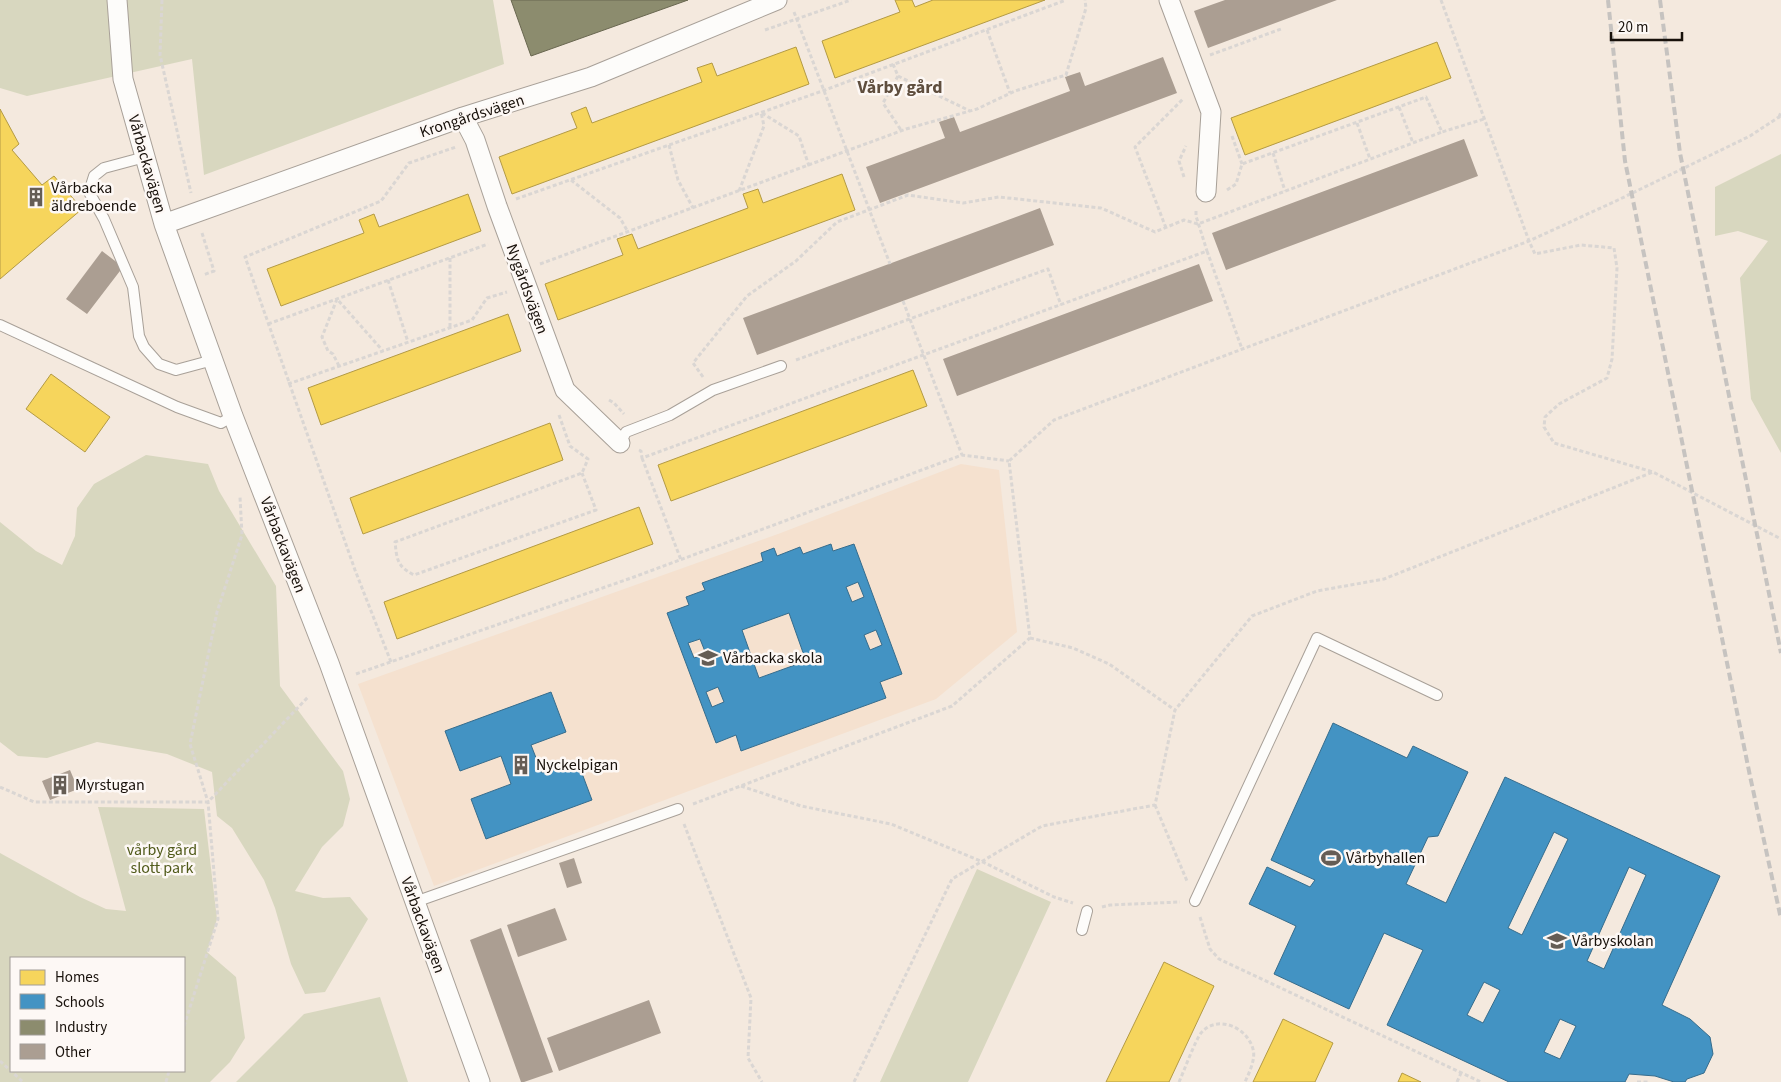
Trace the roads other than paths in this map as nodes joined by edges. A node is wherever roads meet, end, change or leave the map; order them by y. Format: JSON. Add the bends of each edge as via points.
{"nodes":[{"id":1,"x":117,"y":0,"type":"edge"},
{"id":2,"x":1169,"y":0,"type":"edge"},
{"id":3,"x":785,"y":5,"type":"edge"},
{"id":4,"x":463,"y":117,"type":"junction"},
{"id":5,"x":145,"y":157,"type":"junction"},
{"id":6,"x":1204,"y":194,"type":"road end"},
{"id":7,"x":164,"y":224,"type":"junction"},
{"id":8,"x":0,"y":325,"type":"edge"},
{"id":9,"x":213,"y":360,"type":"junction"},
{"id":10,"x":781,"y":366,"type":"road end"},
{"id":11,"x":233,"y":416,"type":"junction"},
{"id":12,"x":620,"y":443,"type":"joint"},
{"id":13,"x":1437,"y":694,"type":"dead end"},
{"id":14,"x":678,"y":809,"type":"road end"},
{"id":15,"x":1196,"y":901,"type":"road end"},
{"id":16,"x":415,"y":902,"type":"junction"},
{"id":17,"x":1088,"y":911,"type":"road end"},
{"id":18,"x":1082,"y":930,"type":"dead end"},
{"id":19,"x":480,"y":1082,"type":"edge"}],
"edges":[{"from":1,"to":5,"type":"street","name":"Vårbackavägen","via":[[124,79]]},
{"from":2,"to":6,"type":"street","via":[[1210,112]]},
{"from":3,"to":4,"type":"street","name":"Krongårdsvägen","via":[[591,77]]},
{"from":4,"to":7,"type":"street","name":"Krongårdsvägen"},
{"from":4,"to":12,"type":"street","name":"Nygårdsvägen","via":[[475,140],[564,390]]},
{"from":5,"to":7,"type":"street","name":"Vårbackavägen"},
{"from":5,"to":9,"type":"lane","via":[[104,168],[94,176],[90,192],[134,287],[139,336],[144,347],[159,364],[176,370]]},
{"from":7,"to":9,"type":"street","name":"Vårbackavägen"},
{"from":8,"to":11,"type":"lane","via":[[177,407],[221,424]]},
{"from":9,"to":11,"type":"street","name":"Vårbackavägen"},
{"from":10,"to":12,"type":"lane","via":[[713,390],[670,415],[626,432]]},
{"from":11,"to":16,"type":"street","name":"Vårbackavägen","via":[[329,662]]},
{"from":13,"to":15,"type":"lane","via":[[1317,638]]},
{"from":14,"to":16,"type":"lane"},
{"from":16,"to":19,"type":"street","name":"Vårbackavägen"},
{"from":17,"to":18,"type":"lane"}]}
